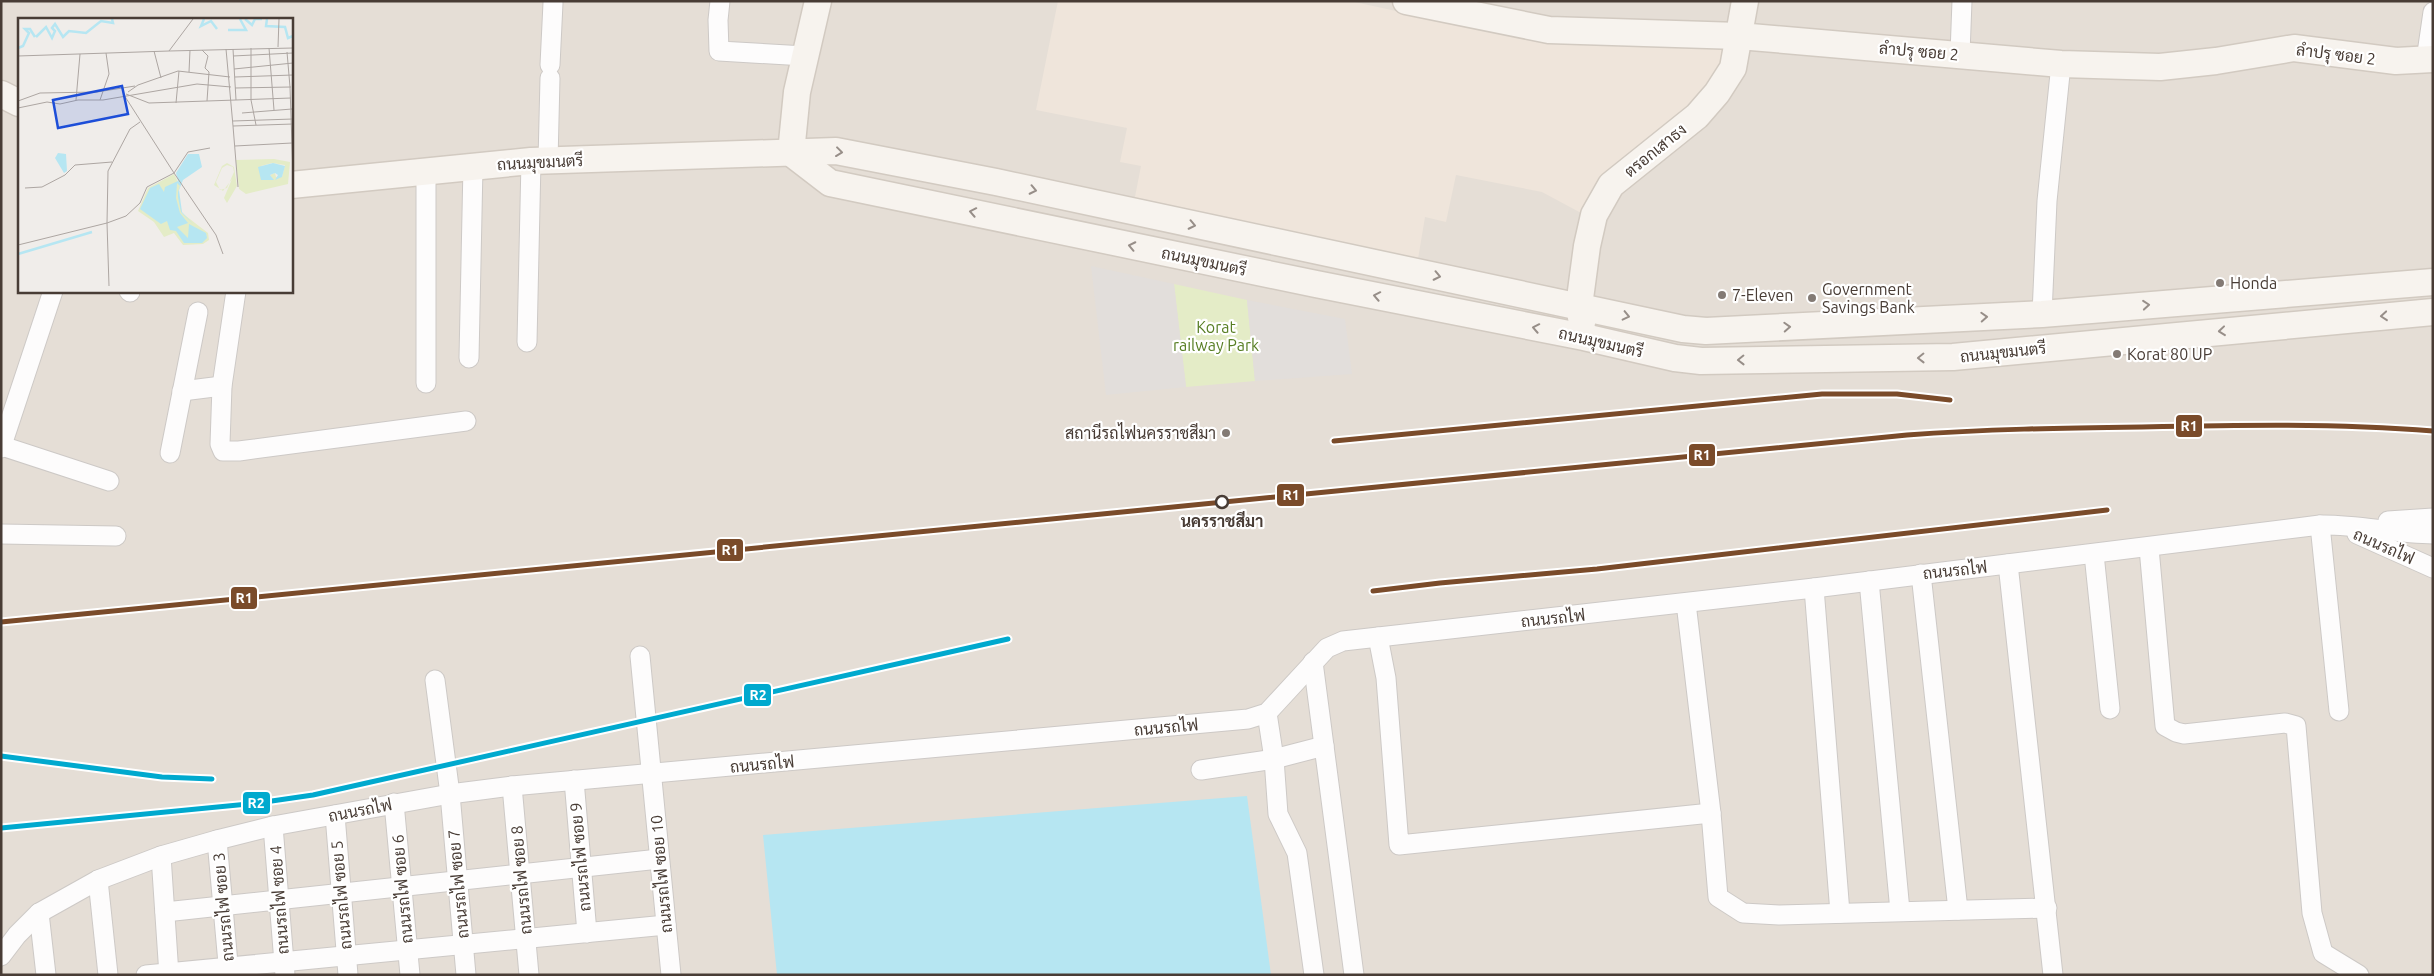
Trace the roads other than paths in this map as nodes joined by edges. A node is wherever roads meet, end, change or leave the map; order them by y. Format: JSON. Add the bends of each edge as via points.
{"nodes":[{"id":1,"x":720,"y":1,"type":"edge"},
{"id":2,"x":818,"y":1,"type":"edge"},
{"id":3,"x":1406,"y":1,"type":"edge"},
{"id":4,"x":1745,"y":1,"type":"edge"},
{"id":5,"x":1962,"y":1,"type":"edge"},
{"id":6,"x":553,"y":3,"type":"dead end"},
{"id":7,"x":2433,"y":12,"type":"edge"},
{"id":8,"x":1739,"y":36,"type":"junction"},
{"id":9,"x":1960,"y":54,"type":"junction"},
{"id":10,"x":805,"y":56,"type":"junction"},
{"id":11,"x":2430,"y":60,"type":"edge"},
{"id":12,"x":2061,"y":64,"type":"junction"},
{"id":13,"x":1,"y":94,"type":"edge"},
{"id":14,"x":18,"y":102,"type":"edge"},
{"id":15,"x":791,"y":153,"type":"junction"},
{"id":16,"x":540,"y":161,"type":"junction"},
{"id":17,"x":473,"y":166,"type":"junction"},
{"id":18,"x":426,"y":173,"type":"junction"},
{"id":19,"x":292,"y":185,"type":"edge"},
{"id":20,"x":2433,"y":282,"type":"edge"},
{"id":21,"x":53,"y":292,"type":"edge"},
{"id":22,"x":236,"y":292,"type":"edge"},
{"id":23,"x":1579,"y":306,"type":"junction"},
{"id":24,"x":198,"y":312,"type":"dead end"},
{"id":25,"x":2433,"y":312,"type":"edge"},
{"id":26,"x":2042,"y":314,"type":"junction"},
{"id":27,"x":1951,"y":319,"type":"junction"},
{"id":28,"x":1584,"y":337,"type":"junction"},
{"id":29,"x":527,"y":342,"type":"dead end"},
{"id":30,"x":1952,"y":357,"type":"junction"},
{"id":31,"x":469,"y":358,"type":"dead end"},
{"id":32,"x":426,"y":383,"type":"dead end"},
{"id":33,"x":222,"y":386,"type":"junction"},
{"id":34,"x":182,"y":391,"type":"junction"},
{"id":35,"x":466,"y":421,"type":"dead end"},
{"id":36,"x":2,"y":447,"type":"edge"},
{"id":37,"x":170,"y":453,"type":"dead end"},
{"id":38,"x":109,"y":481,"type":"dead end"},
{"id":39,"x":2433,"y":518,"type":"edge"},
{"id":40,"x":2327,"y":525,"type":"junction"},
{"id":41,"x":1,"y":534,"type":"edge"},
{"id":42,"x":2433,"y":534,"type":"edge"},
{"id":43,"x":116,"y":536,"type":"dead end"},
{"id":44,"x":2149,"y":548,"type":"junction"},
{"id":45,"x":2094,"y":554,"type":"junction"},
{"id":46,"x":2008,"y":564,"type":"junction"},
{"id":47,"x":2433,"y":568,"type":"edge"},
{"id":48,"x":1921,"y":574,"type":"junction"},
{"id":49,"x":1869,"y":581,"type":"junction"},
{"id":50,"x":1814,"y":588,"type":"junction"},
{"id":51,"x":1686,"y":603,"type":"junction"},
{"id":52,"x":1378,"y":637,"type":"junction"},
{"id":53,"x":640,"y":656,"type":"dead end"},
{"id":54,"x":1313,"y":662,"type":"junction"},
{"id":55,"x":435,"y":680,"type":"dead end"},
{"id":56,"x":2110,"y":709,"type":"dead end"},
{"id":57,"x":2339,"y":711,"type":"dead end"},
{"id":58,"x":1267,"y":713,"type":"junction"},
{"id":59,"x":1324,"y":746,"type":"junction"},
{"id":60,"x":1274,"y":759,"type":"junction"},
{"id":61,"x":1201,"y":770,"type":"dead end"},
{"id":62,"x":652,"y":774,"type":"junction"},
{"id":63,"x":574,"y":780,"type":"junction"},
{"id":64,"x":512,"y":786,"type":"junction"},
{"id":65,"x":450,"y":794,"type":"junction"},
{"id":66,"x":394,"y":803,"type":"junction"},
{"id":67,"x":1711,"y":813,"type":"junction"},
{"id":68,"x":334,"y":815,"type":"junction"},
{"id":69,"x":273,"y":826,"type":"junction"},
{"id":70,"x":217,"y":840,"type":"junction"},
{"id":71,"x":161,"y":856,"type":"junction"},
{"id":72,"x":659,"y":858,"type":"junction"},
{"id":73,"x":581,"y":866,"type":"junction"},
{"id":74,"x":520,"y":872,"type":"junction"},
{"id":75,"x":458,"y":879,"type":"junction"},
{"id":76,"x":98,"y":880,"type":"junction"},
{"id":77,"x":401,"y":886,"type":"junction"},
{"id":78,"x":341,"y":893,"type":"junction"},
{"id":79,"x":279,"y":900,"type":"junction"},
{"id":80,"x":223,"y":906,"type":"junction"},
{"id":81,"x":2047,"y":908,"type":"junction"},
{"id":82,"x":1958,"y":910,"type":"junction"},
{"id":83,"x":165,"y":912,"type":"junction"},
{"id":84,"x":1900,"y":912,"type":"junction"},
{"id":85,"x":38,"y":913,"type":"junction"},
{"id":86,"x":1840,"y":913,"type":"junction"},
{"id":87,"x":666,"y":925,"type":"junction"},
{"id":88,"x":587,"y":933,"type":"junction"},
{"id":89,"x":526,"y":938,"type":"junction"},
{"id":90,"x":464,"y":944,"type":"junction"},
{"id":91,"x":407,"y":949,"type":"junction"},
{"id":92,"x":347,"y":955,"type":"junction"},
{"id":93,"x":1,"y":956,"type":"edge"},
{"id":94,"x":284,"y":968,"type":"edge"},
{"id":95,"x":228,"y":971,"type":"edge"},
{"id":96,"x":169,"y":974,"type":"edge"},
{"id":97,"x":46,"y":975,"type":"edge"},
{"id":98,"x":108,"y":975,"type":"edge"},
{"id":99,"x":146,"y":975,"type":"edge"},
{"id":100,"x":348,"y":975,"type":"edge"},
{"id":101,"x":410,"y":975,"type":"edge"},
{"id":102,"x":466,"y":975,"type":"edge"},
{"id":103,"x":529,"y":975,"type":"edge"},
{"id":104,"x":671,"y":975,"type":"edge"},
{"id":105,"x":1314,"y":975,"type":"edge"},
{"id":106,"x":1354,"y":975,"type":"edge"},
{"id":107,"x":2053,"y":975,"type":"edge"},
{"id":108,"x":2359,"y":975,"type":"edge"}],
"edges":[{"from":1,"to":10,"type":"street","via":[[719,51]]},
{"from":2,"to":10,"type":"main road"},
{"from":3,"to":8,"type":"main road","name":"ลำปรุ ซอย 2","via":[[1549,30]]},
{"from":4,"to":8,"type":"main road","name":"ตรอกเสาธง"},
{"from":5,"to":9,"type":"street"},
{"from":6,"to":16,"type":"street","via":[[550,71]]},
{"from":7,"to":11,"type":"street"},
{"from":8,"to":9,"type":"main road","name":"ลำปรุ ซอย 2"},
{"from":8,"to":23,"type":"main road","name":"ตรอกเสาธง","via":[[1733,68],[1717,93],[1697,116],[1611,185],[1594,215]]},
{"from":9,"to":12,"type":"main road","name":"ลำปรุ ซอย 2"},
{"from":10,"to":15,"type":"main road","via":[[797,92]]},
{"from":11,"to":12,"type":"main road","name":"ลำปรุ ซอย 2","via":[[2362,58],[2294,48],[2160,67]]},
{"from":12,"to":26,"type":"street","via":[[2047,201]]},
{"from":13,"to":14,"type":"main road"},
{"from":15,"to":16,"type":"main road","name":"ถนนมุขมนตรี"},
{"from":15,"to":23,"type":"main road","name":"ถนนมุขมนตรี","one_way":true,"via":[[836,151],[996,182]]},
{"from":28,"to":15,"type":"main road","name":"ถนนมุขมนตรี","one_way":true,"via":[[830,183]]},
{"from":16,"to":17,"type":"main road","name":"ถนนมุขมนตรี"},
{"from":16,"to":29,"type":"street"},
{"from":17,"to":18,"type":"main road","name":"ถนนมุขมนตรี"},
{"from":17,"to":31,"type":"street"},
{"from":18,"to":19,"type":"main road","name":"ถนนมุขมนตรี"},
{"from":18,"to":32,"type":"street"},
{"from":26,"to":20,"type":"main road","name":"ถนนมุขมนตรี","one_way":true},
{"from":21,"to":36,"type":"street"},
{"from":22,"to":33,"type":"street"},
{"from":23,"to":27,"type":"main road","name":"ถนนมุขมนตรี","one_way":true,"via":[[1706,331]]},
{"from":23,"to":28,"type":"main road","name":"ตรอกเสาธง"},
{"from":24,"to":34,"type":"street"},
{"from":25,"to":30,"type":"main road","name":"ถนนมุขมนตรี","one_way":true},
{"from":27,"to":26,"type":"main road","name":"ถนนมุขมนตรี","one_way":true},
{"from":27,"to":30,"type":"main road"},
{"from":30,"to":28,"type":"main road","name":"ถนนมุขมนตรี","one_way":true,"via":[[1701,361]]},
{"from":33,"to":34,"type":"street"},
{"from":33,"to":35,"type":"street","via":[[220,444],[223,451]]},
{"from":34,"to":37,"type":"street"},
{"from":36,"to":38,"type":"street"},
{"from":39,"to":40,"type":"street","name":"ถนนรถไฟ","via":[[2349,521]]},
{"from":40,"to":42,"type":"street","name":"ถนนรถไฟ"},
{"from":40,"to":44,"type":"street","name":"ถนนรถไฟ"},
{"from":40,"to":47,"type":"street","name":"ถนนรถไฟ"},
{"from":40,"to":57,"type":"street"},
{"from":41,"to":43,"type":"street"},
{"from":44,"to":45,"type":"street","name":"ถนนรถไฟ"},
{"from":44,"to":108,"type":"street","via":[[2165,726],[2184,734],[2285,723],[2296,726],[2312,913],[2323,954]]},
{"from":45,"to":46,"type":"street","name":"ถนนรถไฟ"},
{"from":45,"to":56,"type":"street"},
{"from":46,"to":48,"type":"street","name":"ถนนรถไฟ"},
{"from":46,"to":81,"type":"street"},
{"from":48,"to":49,"type":"street","name":"ถนนรถไฟ"},
{"from":48,"to":82,"type":"street"},
{"from":49,"to":50,"type":"street","name":"ถนนรถไฟ"},
{"from":49,"to":84,"type":"street"},
{"from":50,"to":51,"type":"street","name":"ถนนรถไฟ"},
{"from":50,"to":86,"type":"street"},
{"from":51,"to":52,"type":"street","name":"ถนนรถไฟ"},
{"from":51,"to":67,"type":"street"},
{"from":52,"to":54,"type":"street","name":"ถนนรถไฟ","via":[[1343,641],[1328,648]]},
{"from":52,"to":67,"type":"street","via":[[1386,678],[1399,844]]},
{"from":53,"to":62,"type":"street","name":"ถนนรถไฟ ซอย 10"},
{"from":54,"to":58,"type":"street","name":"ถนนรถไฟ"},
{"from":54,"to":59,"type":"street"},
{"from":55,"to":65,"type":"street","name":"ถนนรถไฟ ซอย 7"},
{"from":58,"to":60,"type":"street"},
{"from":58,"to":62,"type":"street","name":"ถนนรถไฟ","via":[[1248,719]]},
{"from":59,"to":60,"type":"street"},
{"from":59,"to":106,"type":"street"},
{"from":60,"to":61,"type":"street"},
{"from":60,"to":105,"type":"street","via":[[1278,814],[1298,859]]},
{"from":62,"to":63,"type":"street","name":"ถนนรถไฟ"},
{"from":62,"to":72,"type":"street","name":"ถนนรถไฟ ซอย 10"},
{"from":63,"to":64,"type":"street","name":"ถนนรถไฟ"},
{"from":63,"to":73,"type":"street","name":"ถนนรถไฟ ซอย 9"},
{"from":64,"to":65,"type":"street","name":"ถนนรถไฟ"},
{"from":64,"to":74,"type":"street","name":"ถนนรถไฟ ซอย 8"},
{"from":65,"to":66,"type":"street","name":"ถนนรถไฟ"},
{"from":65,"to":75,"type":"street","name":"ถนนรถไฟ ซอย 7"},
{"from":66,"to":68,"type":"street","name":"ถนนรถไฟ"},
{"from":66,"to":77,"type":"street","name":"ถนนรถไฟ ซอย 6"},
{"from":67,"to":86,"type":"street","via":[[1718,897],[1743,913]]},
{"from":68,"to":69,"type":"street","name":"ถนนรถไฟ"},
{"from":68,"to":78,"type":"street","name":"ถนนรถไฟ ซอย 5"},
{"from":69,"to":70,"type":"street","name":"ถนนรถไฟ"},
{"from":69,"to":79,"type":"street","name":"ถนนรถไฟ ซอย 4"},
{"from":70,"to":71,"type":"street","name":"ถนนรถไฟ"},
{"from":70,"to":80,"type":"street","name":"ถนนรถไฟ ซอย 3"},
{"from":71,"to":76,"type":"street","name":"ถนนรถไฟ"},
{"from":71,"to":83,"type":"street"},
{"from":72,"to":73,"type":"street"},
{"from":72,"to":87,"type":"street","name":"ถนนรถไฟ ซอย 10"},
{"from":73,"to":74,"type":"street"},
{"from":73,"to":88,"type":"street","name":"ถนนรถไฟ ซอย 9"},
{"from":74,"to":75,"type":"street"},
{"from":74,"to":89,"type":"street","name":"ถนนรถไฟ ซอย 8"},
{"from":75,"to":77,"type":"street"},
{"from":75,"to":90,"type":"street","name":"ถนนรถไฟ ซอย 7"},
{"from":76,"to":85,"type":"street","name":"ถนนรถไฟ"},
{"from":76,"to":98,"type":"street"},
{"from":77,"to":78,"type":"street"},
{"from":77,"to":91,"type":"street","name":"ถนนรถไฟ ซอย 6"},
{"from":78,"to":79,"type":"street"},
{"from":78,"to":92,"type":"street","name":"ถนนรถไฟ ซอย 5"},
{"from":79,"to":80,"type":"street"},
{"from":79,"to":94,"type":"street","name":"ถนนรถไฟ ซอย 4"},
{"from":80,"to":83,"type":"street"},
{"from":80,"to":95,"type":"street","name":"ถนนรถไฟ ซอย 3"},
{"from":81,"to":82,"type":"street"},
{"from":81,"to":107,"type":"street"},
{"from":82,"to":84,"type":"street"},
{"from":83,"to":96,"type":"street"},
{"from":84,"to":86,"type":"street"},
{"from":85,"to":93,"type":"street","name":"ถนนรถไฟ"},
{"from":85,"to":97,"type":"street"},
{"from":87,"to":88,"type":"street"},
{"from":87,"to":104,"type":"street","name":"ถนนรถไฟ ซอย 10"},
{"from":88,"to":89,"type":"street"},
{"from":89,"to":90,"type":"street"},
{"from":89,"to":103,"type":"street","name":"ถนนรถไฟ ซอย 8"},
{"from":90,"to":91,"type":"street"},
{"from":90,"to":102,"type":"street","name":"ถนนรถไฟ ซอย 7"},
{"from":91,"to":92,"type":"street"},
{"from":91,"to":101,"type":"street","name":"ถนนรถไฟ ซอย 6"},
{"from":92,"to":94,"type":"street"},
{"from":92,"to":100,"type":"street","name":"ถนนรถไฟ ซอย 5"},
{"from":94,"to":95,"type":"street"},
{"from":95,"to":96,"type":"street"},
{"from":96,"to":99,"type":"street"}]}
